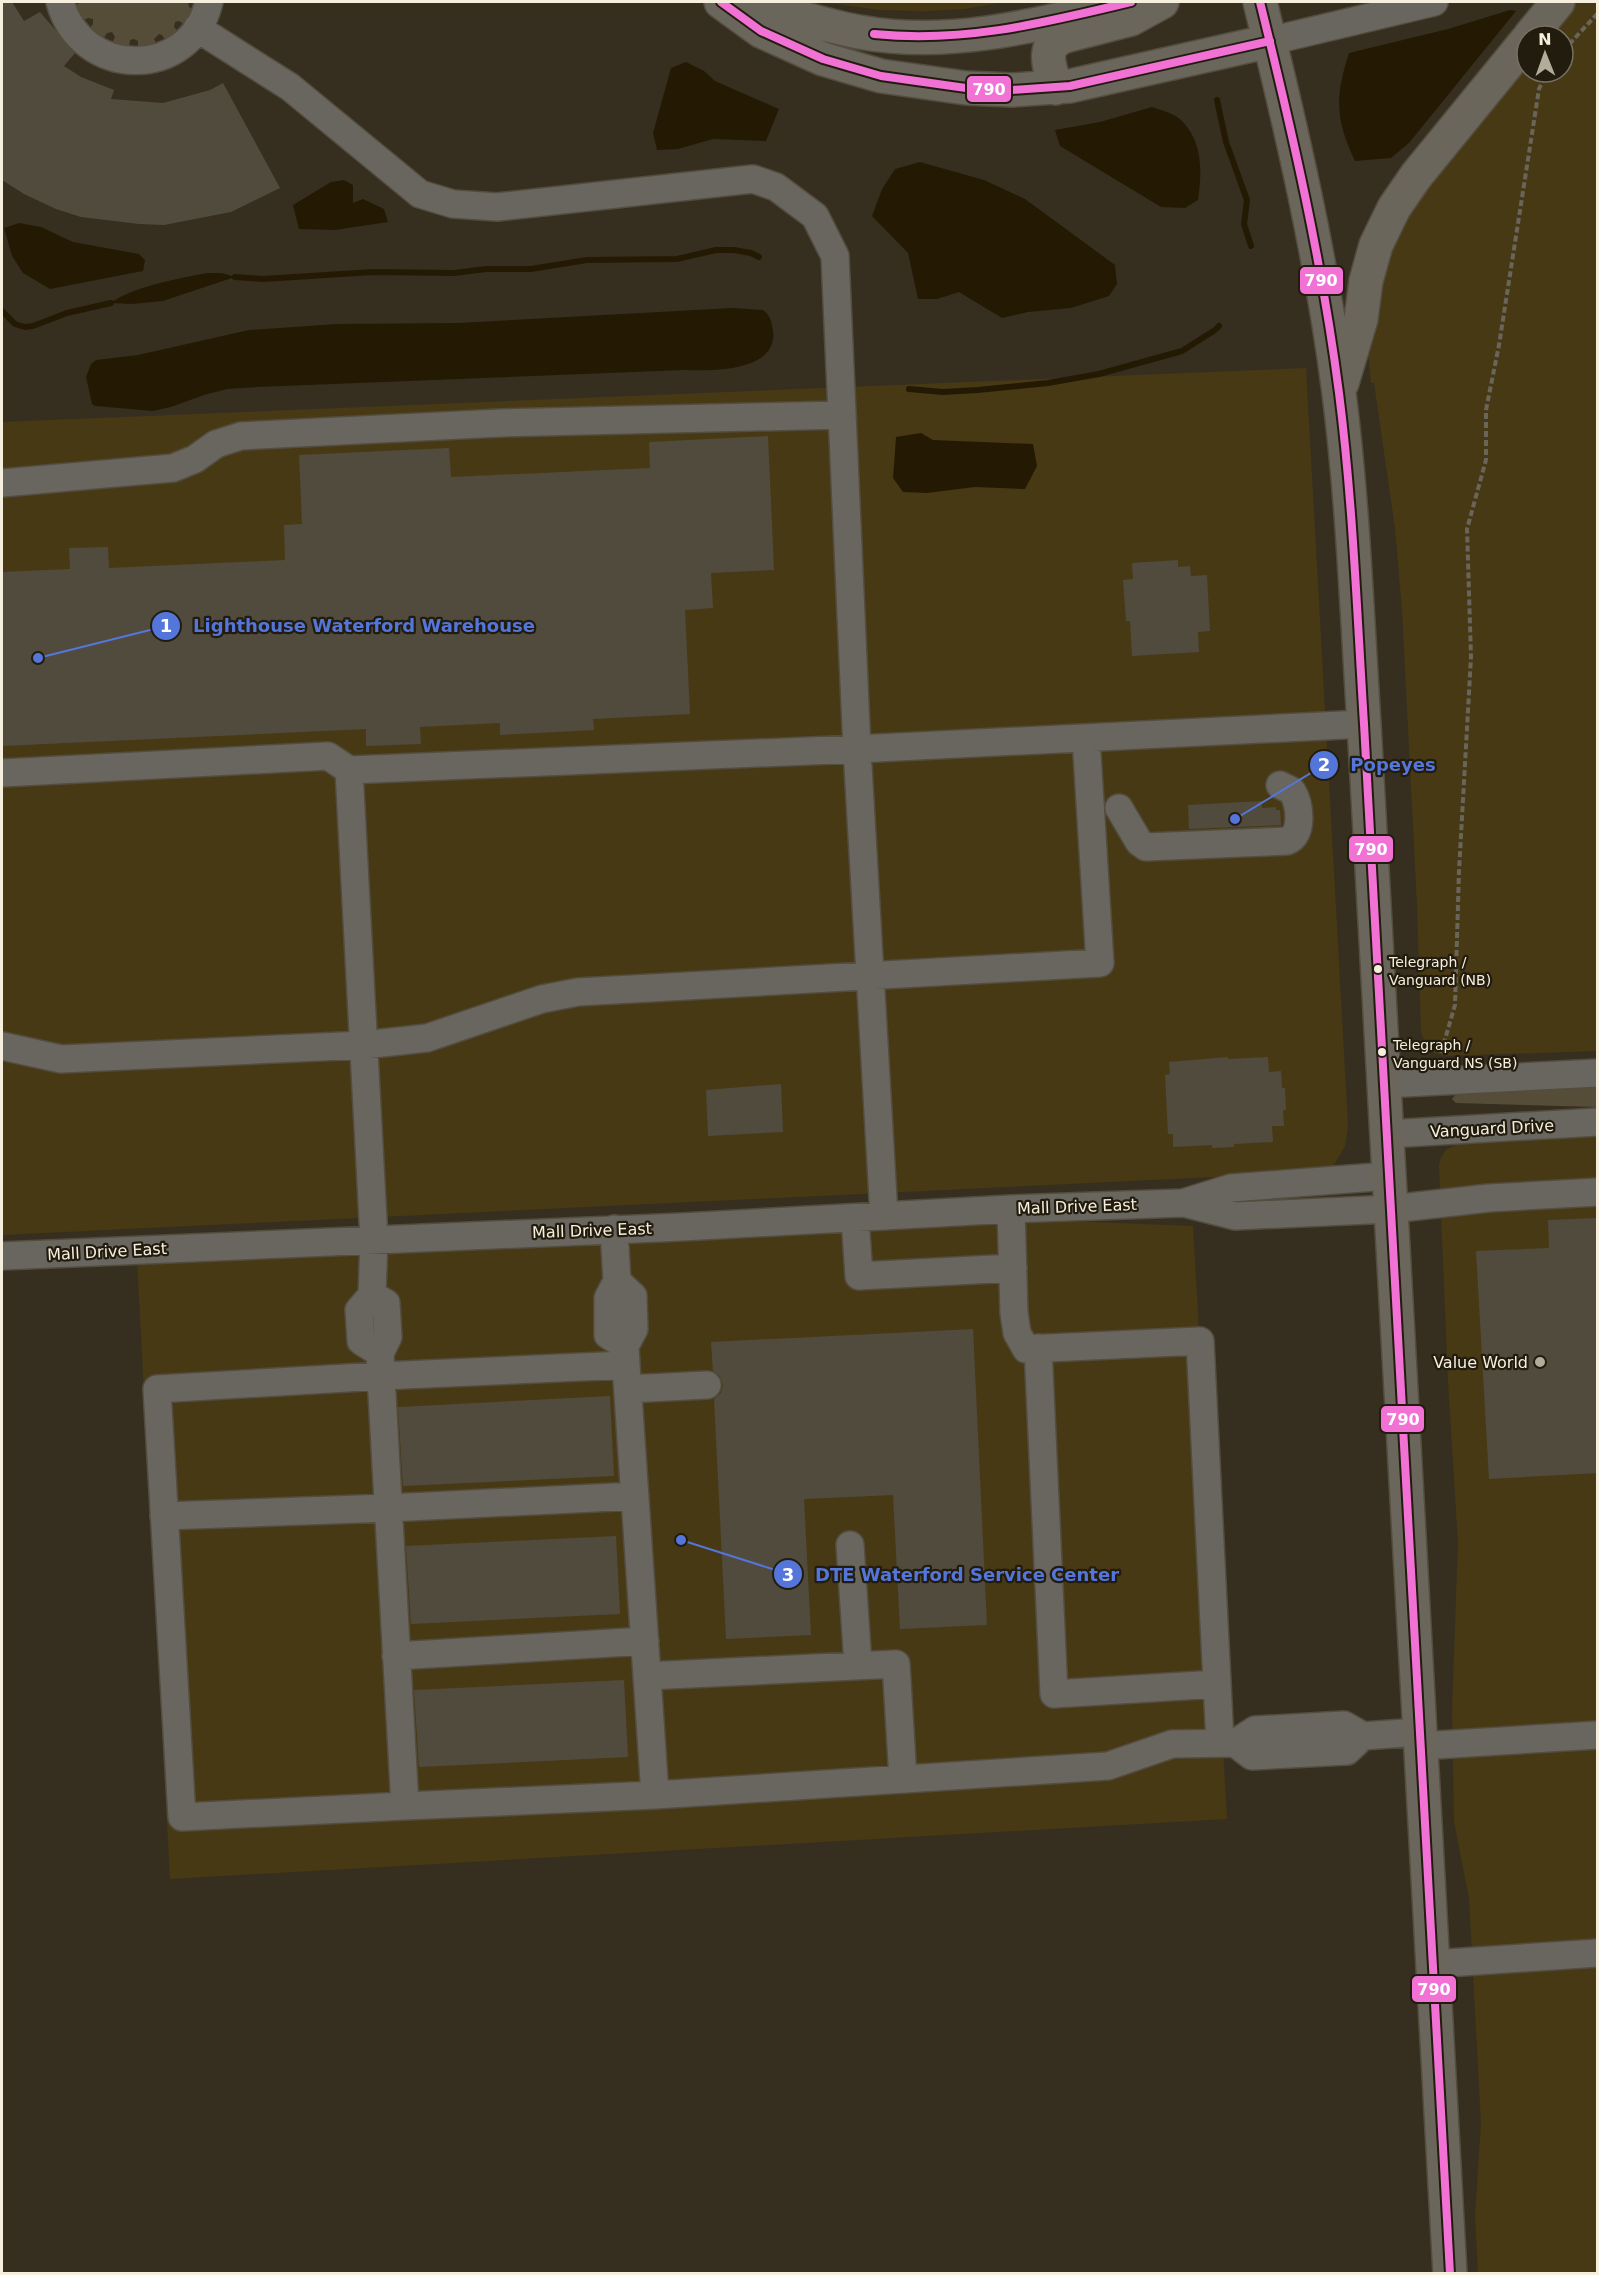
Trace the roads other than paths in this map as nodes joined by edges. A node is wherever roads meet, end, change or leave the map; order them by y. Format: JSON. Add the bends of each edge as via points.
{"nodes":[{"id":1,"x":60,"y":2,"type":"edge"},
{"id":2,"x":208,"y":2,"type":"edge"},
{"id":3,"x":721,"y":2,"type":"edge"},
{"id":4,"x":748,"y":2,"type":"edge"},
{"id":5,"x":1131,"y":2,"type":"edge"},
{"id":6,"x":1162,"y":2,"type":"edge"},
{"id":7,"x":1260,"y":2,"type":"edge"},
{"id":8,"x":1434,"y":2,"type":"edge"},
{"id":9,"x":1558,"y":2,"type":"edge"},
{"id":10,"x":1540,"y":24,"type":"edge"},
{"id":11,"x":197,"y":28,"type":"junction"},
{"id":12,"x":1270,"y":41,"type":"junction"},
{"id":13,"x":1515,"y":55,"type":"edge"},
{"id":14,"x":1056,"y":88,"type":"junction"},
{"id":15,"x":1339,"y":394,"type":"junction"},
{"id":16,"x":842,"y":415,"type":"junction"},
{"id":17,"x":2,"y":483,"type":"edge"},
{"id":18,"x":1364,"y":724,"type":"junction"},
{"id":19,"x":1086,"y":738,"type":"junction"},
{"id":20,"x":857,"y":749,"type":"junction"},
{"id":21,"x":349,"y":770,"type":"junction"},
{"id":22,"x":2,"y":773,"type":"edge"},
{"id":23,"x":1280,"y":785,"type":"dead end"},
{"id":24,"x":1119,"y":808,"type":"dead end"},
{"id":25,"x":871,"y":977,"type":"junction"},
{"id":26,"x":2,"y":1046,"type":"edge"},
{"id":27,"x":364,"y":1046,"type":"junction"},
{"id":28,"x":1598,"y":1073,"type":"edge"},
{"id":29,"x":1384,"y":1084,"type":"junction"},
{"id":30,"x":1598,"y":1122,"type":"edge"},
{"id":31,"x":1387,"y":1134,"type":"junction"},
{"id":32,"x":1389,"y":1176,"type":"junction"},
{"id":33,"x":1598,"y":1192,"type":"edge"},
{"id":34,"x":1183,"y":1203,"type":"junction"},
{"id":35,"x":1011,"y":1209,"type":"junction"},
{"id":36,"x":1391,"y":1209,"type":"junction"},
{"id":37,"x":884,"y":1216,"type":"junction"},
{"id":38,"x":855,"y":1218,"type":"junction"},
{"id":39,"x":614,"y":1229,"type":"junction"},
{"id":40,"x":374,"y":1239,"type":"junction"},
{"id":41,"x":2,"y":1256,"type":"edge"},
{"id":42,"x":1012,"y":1268,"type":"junction"},
{"id":43,"x":1038,"y":1348,"type":"junction"},
{"id":44,"x":380,"y":1364,"type":"junction"},
{"id":45,"x":626,"y":1367,"type":"junction"},
{"id":46,"x":707,"y":1384,"type":"dead end"},
{"id":47,"x":635,"y":1496,"type":"junction"},
{"id":48,"x":388,"y":1508,"type":"junction"},
{"id":49,"x":164,"y":1516,"type":"junction"},
{"id":50,"x":850,"y":1545,"type":"dead end"},
{"id":51,"x":645,"y":1641,"type":"junction"},
{"id":52,"x":396,"y":1656,"type":"junction"},
{"id":53,"x":858,"y":1665,"type":"junction"},
{"id":54,"x":647,"y":1676,"type":"junction"},
{"id":55,"x":1217,"y":1684,"type":"junction"},
{"id":56,"x":1598,"y":1735,"type":"edge"},
{"id":57,"x":1420,"y":1739,"type":"junction"},
{"id":58,"x":1227,"y":1743,"type":"junction"},
{"id":59,"x":903,"y":1779,"type":"junction"},
{"id":60,"x":655,"y":1795,"type":"junction"},
{"id":61,"x":405,"y":1806,"type":"junction"},
{"id":62,"x":1598,"y":1953,"type":"edge"},
{"id":63,"x":1432,"y":1964,"type":"junction"},
{"id":64,"x":1450,"y":2274,"type":"edge"}],
"edges":[{"from":1,"to":11,"type":"street","via":[[80,38],[104,55],[118,59],[141,60],[162,55],[176,49]]},
{"from":2,"to":11,"type":"street"},
{"from":3,"to":14,"type":"main road","via":[[761,31],[802,50],[881,76],[966,88]]},
{"from":4,"to":5,"type":"main road","via":[[859,32],[924,39],[991,33]]},
{"from":6,"to":14,"type":"main road","via":[[1131,19],[1055,41],[1047,54]]},
{"from":7,"to":12,"type":"main road"},
{"from":8,"to":12,"type":"street"},
{"from":9,"to":10,"type":"main road"},
{"from":11,"to":16,"type":"street","via":[[290,87],[420,194],[453,204],[497,207],[753,179],[776,187],[815,216],[835,256]]},
{"from":12,"to":14,"type":"main road"},
{"from":12,"to":15,"type":"main road","via":[[1312,230]]},
{"from":13,"to":15,"type":"main road","via":[[1394,208],[1376,245],[1361,318]]},
{"from":15,"to":18,"type":"main road"},
{"from":16,"to":17,"type":"street","via":[[501,423],[241,436],[216,444],[174,468]]},
{"from":16,"to":20,"type":"street"},
{"from":18,"to":19,"type":"street"},
{"from":18,"to":29,"type":"main road"},
{"from":19,"to":20,"type":"street"},
{"from":19,"to":25,"type":"street","via":[[1100,963]]},
{"from":20,"to":21,"type":"street"},
{"from":20,"to":25,"type":"street"},
{"from":21,"to":22,"type":"street","via":[[328,756]]},
{"from":21,"to":27,"type":"street"},
{"from":23,"to":24,"type":"street","via":[[1292,791],[1297,803],[1297,834],[1287,842],[1146,847]]},
{"from":25,"to":27,"type":"street","via":[[578,992],[542,999],[427,1038]]},
{"from":25,"to":37,"type":"street"},
{"from":26,"to":27,"type":"street","via":[[61,1059]]},
{"from":27,"to":40,"type":"street"},
{"from":28,"to":29,"type":"street"},
{"from":29,"to":31,"type":"main road"},
{"from":30,"to":31,"type":"street","name":"Vanguard Drive"},
{"from":31,"to":32,"type":"main road"},
{"from":32,"to":34,"type":"street","name":"Mall Drive East","via":[[1231,1188]]},
{"from":32,"to":36,"type":"main road"},
{"from":33,"to":36,"type":"street","name":"Mall Drive East"},
{"from":34,"to":35,"type":"street","name":"Mall Drive East"},
{"from":34,"to":36,"type":"street","name":"Mall Drive East","via":[[1235,1216]]},
{"from":35,"to":37,"type":"street","name":"Mall Drive East"},
{"from":35,"to":42,"type":"street"},
{"from":36,"to":57,"type":"main road"},
{"from":37,"to":38,"type":"street","name":"Mall Drive East"},
{"from":38,"to":39,"type":"street","name":"Mall Drive East"},
{"from":38,"to":42,"type":"street","via":[[859,1276]]},
{"from":39,"to":40,"type":"street","name":"Mall Drive East"},
{"from":39,"to":45,"type":"street","via":[[617,1281],[633,1296],[634,1329]]},
{"from":40,"to":41,"type":"street","name":"Mall Drive East"},
{"from":40,"to":44,"type":"street","via":[[372,1295],[359,1311],[361,1341]]},
{"from":42,"to":43,"type":"street","via":[[1017,1333],[1026,1349]]},
{"from":43,"to":55,"type":"street","via":[[1200,1341]]},
{"from":43,"to":55,"type":"street","via":[[1054,1694]]},
{"from":44,"to":45,"type":"street"},
{"from":44,"to":48,"type":"street"},
{"from":44,"to":49,"type":"street","via":[[157,1389]]},
{"from":45,"to":46,"type":"street"},
{"from":45,"to":47,"type":"street"},
{"from":47,"to":48,"type":"street"},
{"from":47,"to":51,"type":"street"},
{"from":48,"to":49,"type":"street"},
{"from":48,"to":52,"type":"street"},
{"from":49,"to":61,"type":"street","via":[[182,1817]]},
{"from":50,"to":53,"type":"street"},
{"from":51,"to":52,"type":"street"},
{"from":51,"to":54,"type":"street"},
{"from":52,"to":61,"type":"street"},
{"from":53,"to":54,"type":"street"},
{"from":53,"to":59,"type":"street","via":[[896,1664]]},
{"from":54,"to":60,"type":"street"},
{"from":55,"to":58,"type":"street"},
{"from":56,"to":57,"type":"street"},
{"from":57,"to":58,"type":"street","via":[[1363,1736],[1344,1725],[1255,1730]]},
{"from":57,"to":63,"type":"main road"},
{"from":58,"to":59,"type":"street","via":[[1172,1744],[1108,1766]]},
{"from":59,"to":60,"type":"street"},
{"from":60,"to":61,"type":"street"},
{"from":62,"to":63,"type":"street"},
{"from":63,"to":64,"type":"main road"}]}
